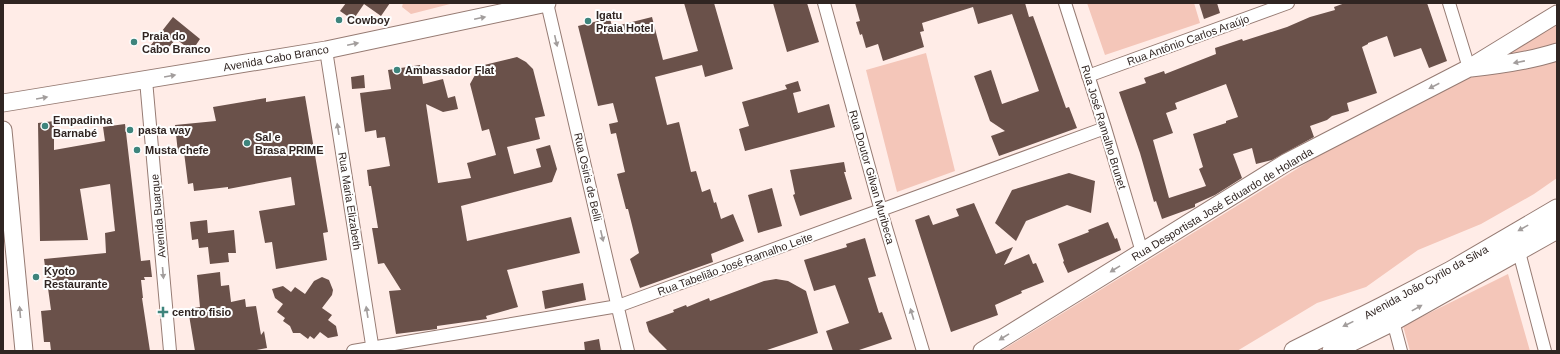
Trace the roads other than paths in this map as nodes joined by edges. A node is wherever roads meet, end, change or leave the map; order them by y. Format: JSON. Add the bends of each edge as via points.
{"nodes":[{"id":1,"x":547,"y":3,"type":"edge"},
{"id":2,"x":824,"y":3,"type":"edge"},
{"id":3,"x":1065,"y":3,"type":"edge"},
{"id":4,"x":1288,"y":3,"type":"edge"},
{"id":5,"x":1449,"y":3,"type":"edge"},
{"id":6,"x":1557,"y":14,"type":"edge"},
{"id":7,"x":326,"y":50,"type":"junction"},
{"id":8,"x":1557,"y":52,"type":"edge"},
{"id":9,"x":1469,"y":68,"type":"junction"},
{"id":10,"x":1088,"y":76,"type":"junction"},
{"id":11,"x":146,"y":80,"type":"junction"},
{"id":12,"x":3,"y":103,"type":"edge"},
{"id":13,"x":1105,"y":128,"type":"junction"},
{"id":14,"x":3,"y":130,"type":"edge"},
{"id":15,"x":1557,"y":209,"type":"edge"},
{"id":16,"x":881,"y":211,"type":"junction"},
{"id":17,"x":1557,"y":229,"type":"edge"},
{"id":18,"x":1142,"y":252,"type":"junction"},
{"id":19,"x":1519,"y":252,"type":"junction"},
{"id":20,"x":618,"y":306,"type":"junction"},
{"id":21,"x":1393,"y":321,"type":"junction"},
{"id":22,"x":373,"y":350,"type":"edge"},
{"id":23,"x":24,"y":351,"type":"edge"},
{"id":24,"x":170,"y":351,"type":"edge"},
{"id":25,"x":353,"y":351,"type":"edge"},
{"id":26,"x":628,"y":351,"type":"edge"},
{"id":27,"x":923,"y":351,"type":"edge"},
{"id":28,"x":982,"y":351,"type":"edge"},
{"id":29,"x":1294,"y":351,"type":"edge"},
{"id":30,"x":1332,"y":351,"type":"edge"},
{"id":31,"x":1400,"y":351,"type":"edge"},
{"id":32,"x":1545,"y":351,"type":"edge"}],
"edges":[{"from":7,"to":1,"type":"main road","name":"Avenida Cabo Branco","one_way":true},
{"from":1,"to":20,"type":"street","name":"Rua Osiris de Belli","one_way":true},
{"from":2,"to":16,"type":"street","name":"Rua Doutor Gilvan Muribeca"},
{"from":3,"to":10,"type":"street","name":"Rua José Ramalho Brunet"},
{"from":4,"to":10,"type":"street","name":"Rua Antônio Carlos Araújo"},
{"from":5,"to":9,"type":"street"},
{"from":6,"to":9,"type":"main road","name":"Rua Desportista José Eduardo de Holanda"},
{"from":11,"to":7,"type":"main road","name":"Avenida Cabo Branco","one_way":true},
{"from":22,"to":7,"type":"street","name":"Rua Maria Elizabeth","one_way":true},
{"from":8,"to":9,"type":"main road","one_way":true,"via":[[1514,63]]},
{"from":9,"to":18,"type":"main road","name":"Rua Desportista José Eduardo de Holanda","one_way":true,"via":[[1287,162]]},
{"from":10,"to":13,"type":"street","name":"Rua José Ramalho Brunet"},
{"from":12,"to":11,"type":"main road","name":"Avenida Cabo Branco","one_way":true},
{"from":11,"to":24,"type":"street","name":"Avenida Buarque","one_way":true},
{"from":13,"to":16,"type":"street","name":"Rua Tabelião José Ramalho Leite"},
{"from":13,"to":18,"type":"street","name":"Rua José Ramalho Brunet"},
{"from":23,"to":14,"type":"main road","one_way":true},
{"from":15,"to":29,"type":"main road","name":"Avenida João Cyrilo da Silva","one_way":true,"via":[[1451,271]]},
{"from":16,"to":20,"type":"street","name":"Rua Tabelião José Ramalho Leite"},
{"from":27,"to":16,"type":"street","name":"Rua Doutor Gilvan Muribeca","one_way":true},
{"from":17,"to":19,"type":"main road","name":"Avenida João Cyrilo da Silva"},
{"from":18,"to":28,"type":"main road","name":"Rua Desportista José Eduardo de Holanda","one_way":true},
{"from":21,"to":19,"type":"main road","name":"Avenida João Cyrilo da Silva","one_way":true},
{"from":19,"to":32,"type":"street"},
{"from":20,"to":22,"type":"street","name":"Rua Tabelião José Ramalho Leite"},
{"from":20,"to":26,"type":"street","name":"Rua Osiris de Belli"},
{"from":21,"to":30,"type":"main road","name":"Avenida João Cyrilo da Silva"},
{"from":21,"to":31,"type":"street"},
{"from":22,"to":25,"type":"street","name":"Rua Tabelião José Ramalho Leite"}]}
